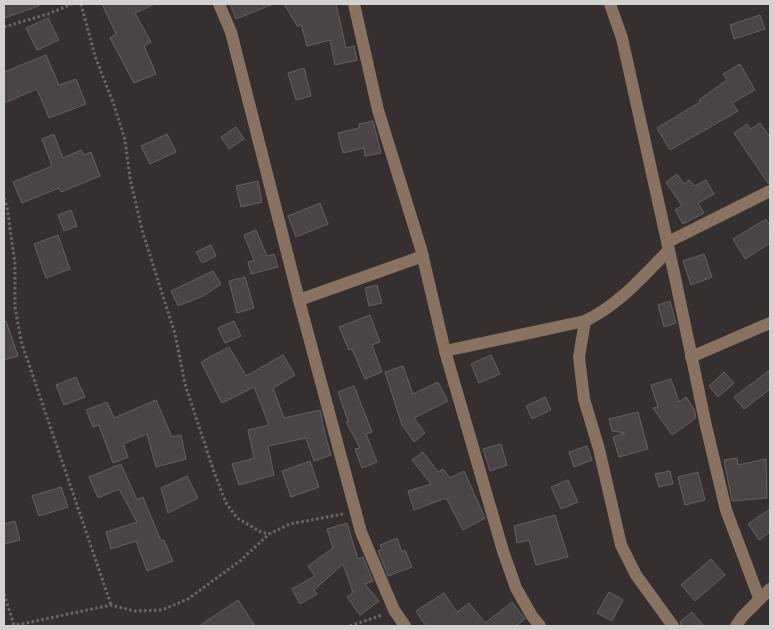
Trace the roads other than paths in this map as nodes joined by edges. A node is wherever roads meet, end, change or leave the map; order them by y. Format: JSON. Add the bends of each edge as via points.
{"nodes":[{"id":1,"x":219,"y":4,"type":"edge"},
{"id":2,"x":354,"y":4,"type":"edge"},
{"id":3,"x":610,"y":4,"type":"edge"},
{"id":4,"x":770,"y":191,"type":"edge"},
{"id":5,"x":668,"y":246,"type":"junction"},
{"id":6,"x":423,"y":256,"type":"junction"},
{"id":7,"x":298,"y":300,"type":"junction"},
{"id":8,"x":585,"y":321,"type":"junction"},
{"id":9,"x":770,"y":323,"type":"edge"},
{"id":10,"x":445,"y":351,"type":"junction"},
{"id":11,"x":691,"y":357,"type":"junction"},
{"id":12,"x":770,"y":589,"type":"edge"},
{"id":13,"x":760,"y":598,"type":"junction"},
{"id":14,"x":405,"y":626,"type":"edge"},
{"id":15,"x":540,"y":626,"type":"edge"},
{"id":16,"x":673,"y":626,"type":"edge"},
{"id":17,"x":736,"y":626,"type":"edge"}],
"edges":[{"from":1,"to":7,"type":"street","via":[[231,32]]},
{"from":2,"to":6,"type":"street","via":[[378,110]]},
{"from":3,"to":5,"type":"street","via":[[622,38]]},
{"from":4,"to":5,"type":"street"},
{"from":5,"to":8,"type":"street","via":[[622,298]]},
{"from":5,"to":11,"type":"street"},
{"from":6,"to":7,"type":"street"},
{"from":6,"to":10,"type":"street"},
{"from":7,"to":14,"type":"street","via":[[361,532],[394,610]]},
{"from":8,"to":10,"type":"street"},
{"from":8,"to":16,"type":"street","via":[[579,357],[584,399],[621,545],[636,575]]},
{"from":9,"to":11,"type":"street"},
{"from":10,"to":15,"type":"street","via":[[516,588]]},
{"from":11,"to":13,"type":"street","via":[[726,510]]},
{"from":12,"to":13,"type":"street"},
{"from":13,"to":17,"type":"street"}]}
